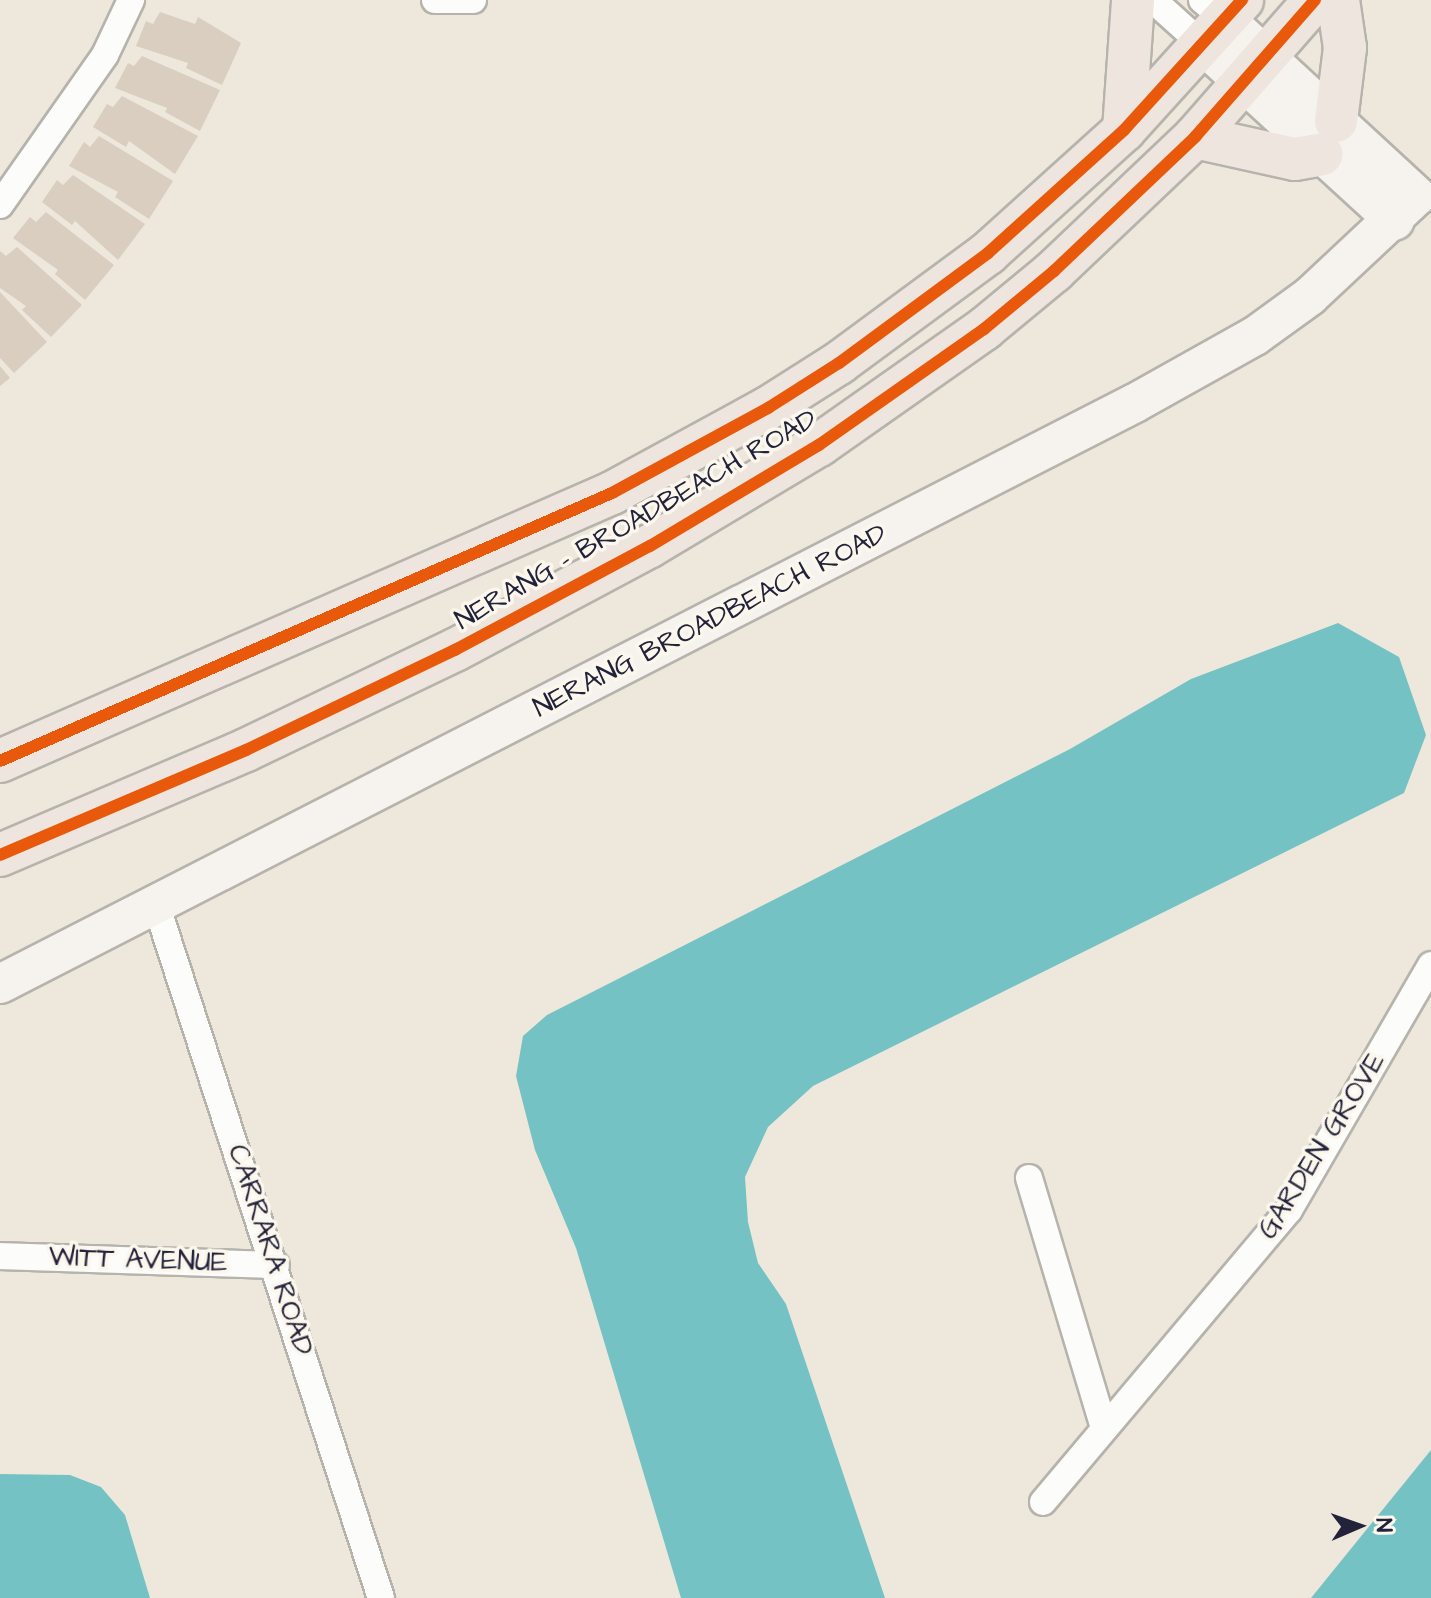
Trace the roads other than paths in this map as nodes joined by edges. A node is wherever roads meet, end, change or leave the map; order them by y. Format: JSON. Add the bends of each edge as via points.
{"nodes":[{"id":1,"x":131,"y":0,"type":"edge"},
{"id":2,"x":435,"y":0,"type":"edge"},
{"id":3,"x":473,"y":0,"type":"edge"},
{"id":4,"x":1133,"y":0,"type":"edge"},
{"id":5,"x":1153,"y":0,"type":"edge"},
{"id":6,"x":1315,"y":0,"type":"edge"},
{"id":7,"x":1338,"y":0,"type":"edge"},
{"id":8,"x":1218,"y":16,"type":"edge"},
{"id":9,"x":1256,"y":72,"type":"junction"},
{"id":10,"x":1124,"y":130,"type":"junction"},
{"id":11,"x":1195,"y":137,"type":"junction"},
{"id":12,"x":1329,"y":137,"type":"junction"},
{"id":13,"x":1414,"y":199,"type":"edge"},
{"id":14,"x":0,"y":205,"type":"edge"},
{"id":15,"x":0,"y":761,"type":"edge"},
{"id":16,"x":0,"y":855,"type":"edge"},
{"id":17,"x":156,"y":904,"type":"junction"},
{"id":18,"x":1431,"y":965,"type":"edge"},
{"id":19,"x":0,"y":984,"type":"edge"},
{"id":20,"x":1029,"y":1178,"type":"dead end"},
{"id":21,"x":0,"y":1256,"type":"edge"},
{"id":22,"x":276,"y":1265,"type":"junction"},
{"id":23,"x":1103,"y":1425,"type":"junction"},
{"id":24,"x":1043,"y":1502,"type":"dead end"},
{"id":25,"x":381,"y":1598,"type":"edge"}],
"edges":[{"from":1,"to":14,"type":"street","via":[[105,55]]},
{"from":2,"to":3,"type":"street"},
{"from":4,"to":10,"type":"main road"},
{"from":5,"to":8,"type":"street"},
{"from":6,"to":9,"type":"main road","name":"NERANG - BROADBEACH ROAD"},
{"from":7,"to":12,"type":"main road","via":[[1345,48]]},
{"from":8,"to":9,"type":"street","name":"NERANG BROADBEACH ROAD"},
{"from":8,"to":10,"type":"main road","name":"NERANG - BROADBEACH ROAD"},
{"from":9,"to":11,"type":"main road","name":"NERANG - BROADBEACH ROAD"},
{"from":9,"to":12,"type":"street","name":"NERANG BROADBEACH ROAD"},
{"from":10,"to":15,"type":"main road","name":"NERANG - BROADBEACH ROAD","via":[[988,253],[907,315],[719,436],[521,535]]},
{"from":11,"to":12,"type":"main road","via":[[1295,159]]},
{"from":11,"to":16,"type":"main road","name":"NERANG - BROADBEACH ROAD","via":[[1132,200],[984,329],[740,494],[559,597],[339,707]]},
{"from":12,"to":13,"type":"street","name":"NERANG BROADBEACH ROAD"},
{"from":13,"to":17,"type":"street","name":"NERANG BROADBEACH ROAD","via":[[1310,296],[1199,369]]},
{"from":17,"to":19,"type":"street","name":"NERANG BROADBEACH ROAD"},
{"from":17,"to":22,"type":"street","name":"CARRARA ROAD"},
{"from":18,"to":23,"type":"street","name":"GARDEN GROVE","via":[[1289,1210]]},
{"from":20,"to":23,"type":"street"},
{"from":21,"to":22,"type":"street","name":"WITT AVENUE"},
{"from":22,"to":25,"type":"street","name":"CARRARA ROAD"},
{"from":23,"to":24,"type":"street","name":"GARDEN GROVE"}]}
